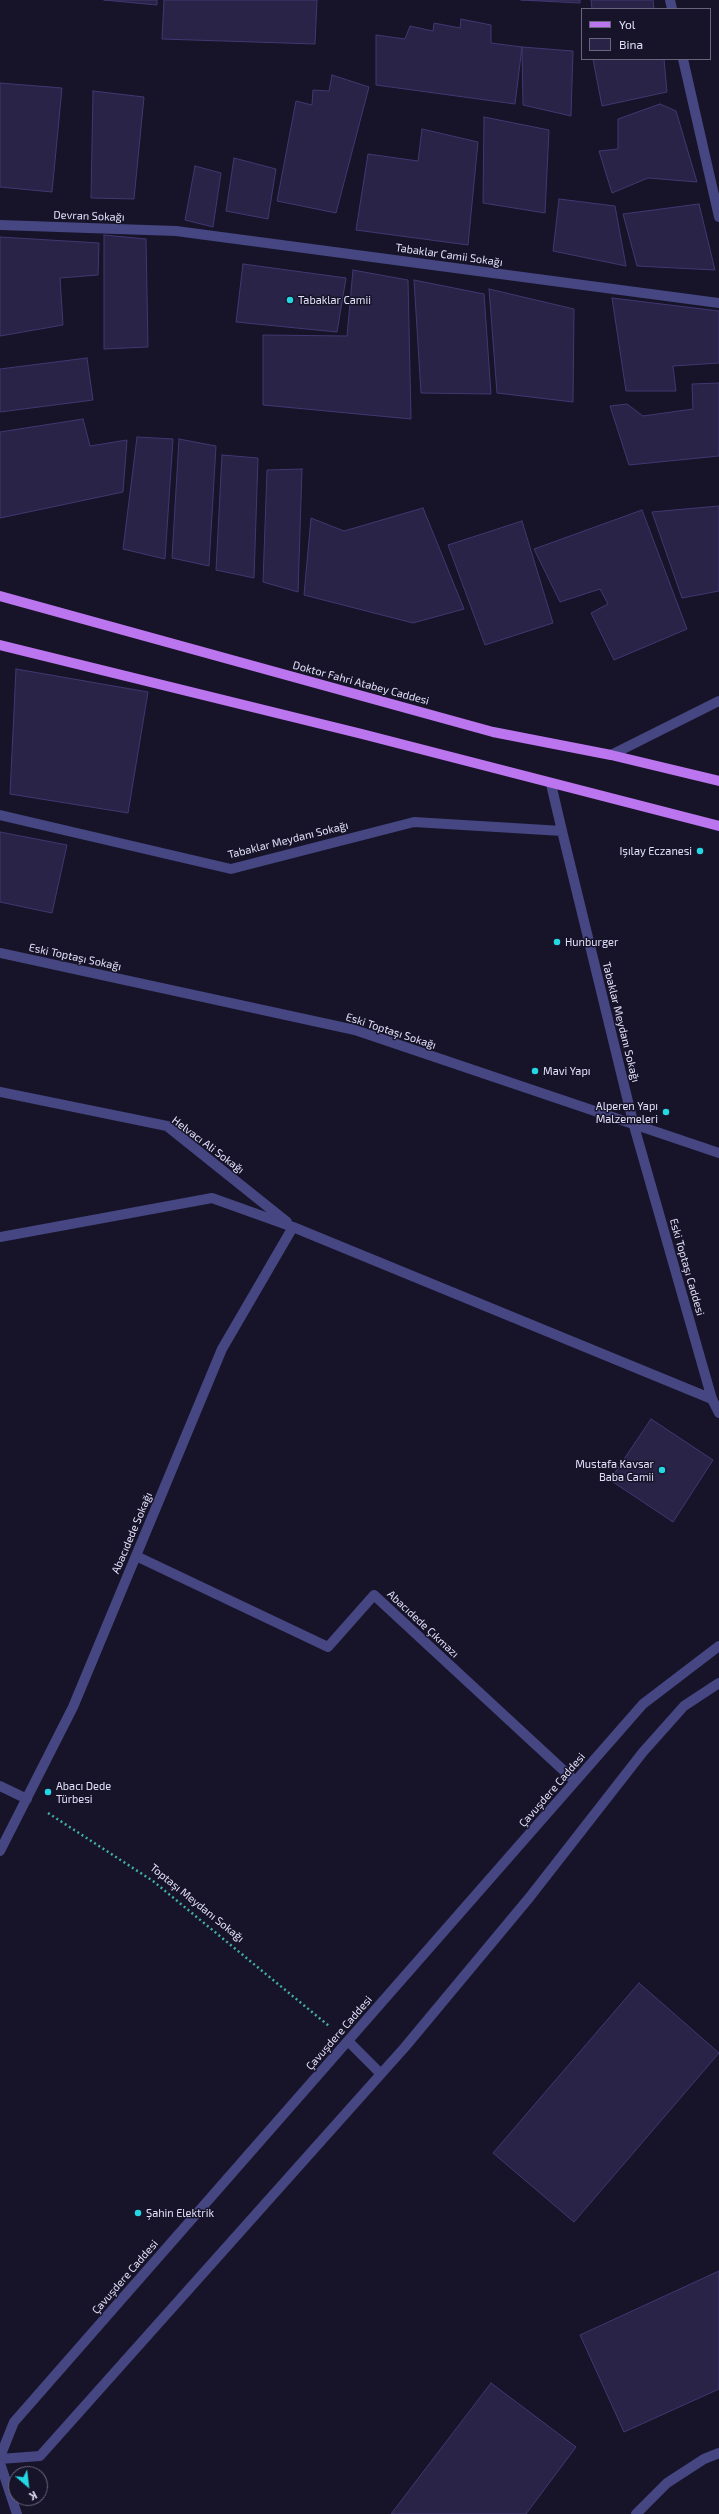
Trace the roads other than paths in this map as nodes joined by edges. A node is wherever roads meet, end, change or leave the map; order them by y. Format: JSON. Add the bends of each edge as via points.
{"nodes":[{"id":1,"x":683,"y":60,"type":"edge"},
{"id":2,"x":717,"y":196,"type":"edge"},
{"id":3,"x":719,"y":217,"type":"edge"},
{"id":4,"x":0,"y":224,"type":"edge"},
{"id":5,"x":176,"y":231,"type":"joint"},
{"id":6,"x":719,"y":303,"type":"edge"},
{"id":7,"x":0,"y":596,"type":"edge"},
{"id":8,"x":0,"y":645,"type":"edge"},
{"id":9,"x":719,"y":701,"type":"edge"},
{"id":10,"x":611,"y":755,"type":"junction"},
{"id":11,"x":719,"y":781,"type":"edge"},
{"id":12,"x":551,"y":784,"type":"junction"},
{"id":13,"x":0,"y":815,"type":"edge"},
{"id":14,"x":719,"y":826,"type":"edge"},
{"id":15,"x":562,"y":831,"type":"junction"},
{"id":16,"x":0,"y":953,"type":"edge"},
{"id":17,"x":0,"y":1092,"type":"edge"},
{"id":18,"x":634,"y":1126,"type":"junction"},
{"id":19,"x":719,"y":1153,"type":"edge"},
{"id":20,"x":293,"y":1227,"type":"junction"},
{"id":21,"x":0,"y":1237,"type":"edge"},
{"id":22,"x":712,"y":1399,"type":"junction"},
{"id":23,"x":719,"y":1413,"type":"edge"},
{"id":24,"x":136,"y":1556,"type":"junction"},
{"id":25,"x":719,"y":1646,"type":"edge"},
{"id":26,"x":719,"y":1683,"type":"edge"},
{"id":27,"x":575,"y":1781,"type":"junction"},
{"id":28,"x":0,"y":1786,"type":"edge"},
{"id":29,"x":27,"y":1799,"type":"junction"},
{"id":30,"x":0,"y":1851,"type":"edge"},
{"id":31,"x":348,"y":2041,"type":"junction"},
{"id":32,"x":381,"y":2074,"type":"junction"},
{"id":33,"x":719,"y":2453,"type":"edge"},
{"id":34,"x":0,"y":2458,"type":"edge"},
{"id":35,"x":0,"y":2463,"type":"edge"},
{"id":36,"x":17,"y":2514,"type":"edge"},
{"id":37,"x":636,"y":2514,"type":"edge"}],
"edges":[{"from":1,"to":2,"type":"street"},
{"from":2,"to":3,"type":"street"},
{"from":4,"to":5,"type":"street","name":"Devran Sokağı"},
{"from":5,"to":6,"type":"street","name":"Tabaklar Camii Sokağı"},
{"from":7,"to":10,"type":"main road","name":"Doktor Fahri Atabey Caddesi","via":[[493,732]]},
{"from":8,"to":12,"type":"main road","via":[[362,734]]},
{"from":9,"to":10,"type":"street"},
{"from":10,"to":11,"type":"main road","name":"Doktor Fahri Atabey Caddesi"},
{"from":12,"to":14,"type":"main road"},
{"from":12,"to":15,"type":"street","name":"Tabaklar Meydanı Sokağı"},
{"from":13,"to":15,"type":"street","name":"Tabaklar Meydanı Sokağı","via":[[231,869],[414,822]]},
{"from":15,"to":18,"type":"street","name":"Tabaklar Meydanı Sokağı"},
{"from":16,"to":18,"type":"street","name":"Eski Toptaşı Sokağı","via":[[355,1030]]},
{"from":17,"to":20,"type":"street","name":"Helvacı Ali Sokağı","via":[[167,1126]]},
{"from":18,"to":19,"type":"street","name":"Eski Toptaşı Sokağı"},
{"from":18,"to":22,"type":"street","name":"Eski Toptaşı Caddesi"},
{"from":20,"to":21,"type":"street","via":[[212,1198]]},
{"from":20,"to":22,"type":"street"},
{"from":20,"to":24,"type":"street","name":"Abacıdede Sokağı","via":[[222,1349]]},
{"from":22,"to":23,"type":"street","name":"Eski Toptaşı Caddesi"},
{"from":24,"to":27,"type":"street","name":"Abacıdede Çıkmazı","via":[[328,1647],[374,1595]]},
{"from":24,"to":29,"type":"street","name":"Abacıdede Sokağı","via":[[73,1707]]},
{"from":25,"to":27,"type":"street","name":"Çavuşdere Caddesi","via":[[643,1704]]},
{"from":26,"to":32,"type":"street","name":"Çavuşdere Caddesi","via":[[684,1706],[648,1746],[529,1898]]},
{"from":27,"to":31,"type":"street","name":"Çavuşdere Caddesi"},
{"from":28,"to":29,"type":"street"},
{"from":29,"to":30,"type":"street","name":"Abacıdede Sokağı"},
{"from":31,"to":32,"type":"street"},
{"from":31,"to":34,"type":"street","name":"Çavuşdere Caddesi","via":[[14,2422]]},
{"from":32,"to":34,"type":"street","name":"Çavuşdere Caddesi","via":[[40,2456]]},
{"from":33,"to":37,"type":"street","via":[[704,2459],[667,2484]]},
{"from":35,"to":36,"type":"street"}]}
